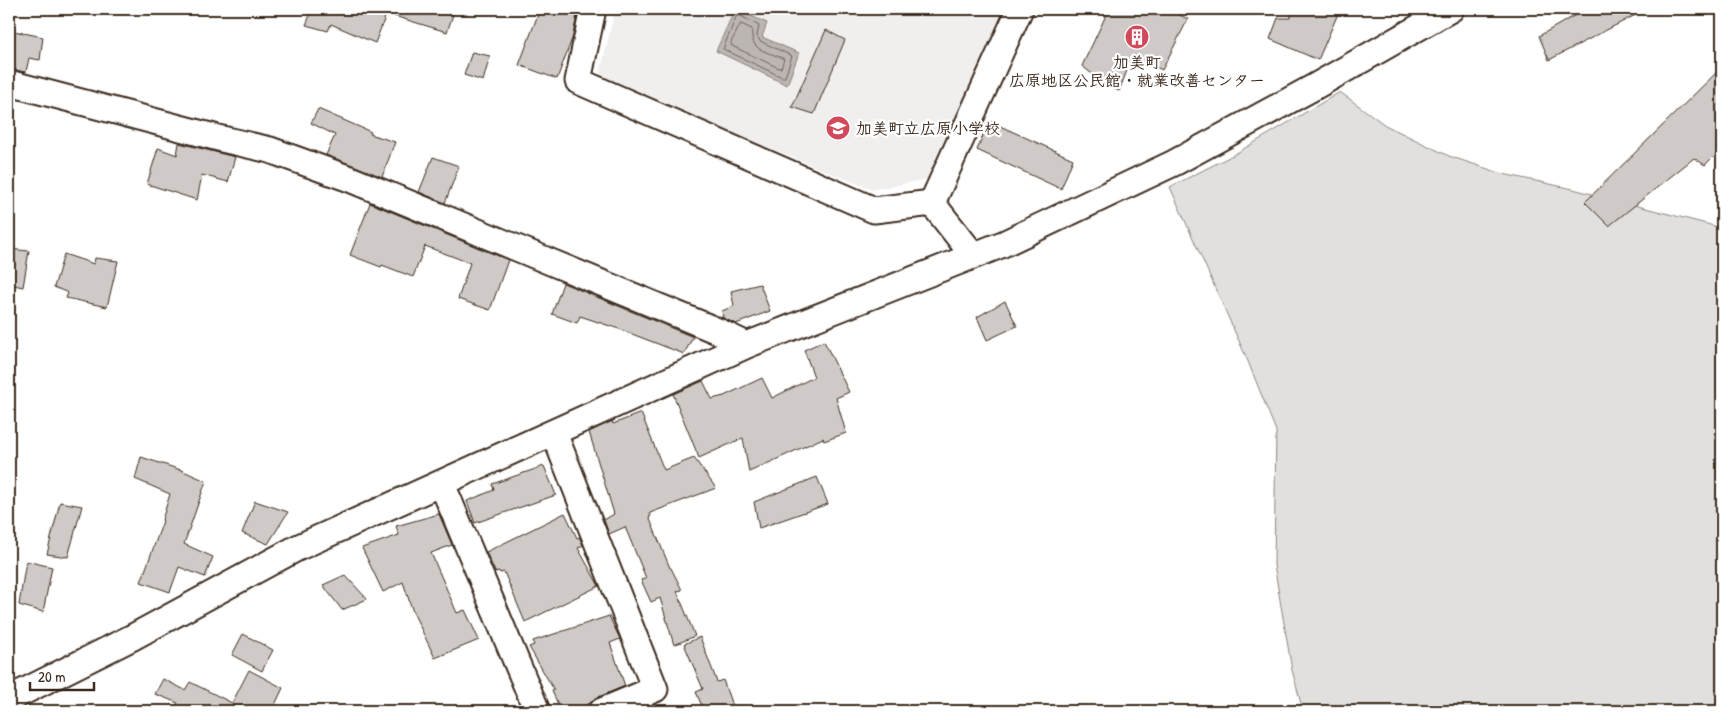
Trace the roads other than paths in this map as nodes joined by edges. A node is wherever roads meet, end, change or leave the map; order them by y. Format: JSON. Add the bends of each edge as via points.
{"nodes":[{"id":1,"x":593,"y":9,"type":"edge"},
{"id":2,"x":1020,"y":9,"type":"edge"},
{"id":3,"x":1451,"y":9,"type":"edge"},
{"id":4,"x":9,"y":83,"type":"edge"},
{"id":5,"x":932,"y":203,"type":"junction"},
{"id":6,"x":973,"y":255,"type":"junction"},
{"id":7,"x":747,"y":345,"type":"junction"},
{"id":8,"x":554,"y":433,"type":"junction"},
{"id":9,"x":442,"y":484,"type":"junction"},
{"id":10,"x":9,"y":699,"type":"edge"},
{"id":11,"x":537,"y":711,"type":"edge"},
{"id":12,"x":602,"y":711,"type":"edge"}],
"edges":[{"from":1,"to":5,"type":"street","via":[[578,81],[874,210]]},
{"from":2,"to":5,"type":"street"},
{"from":3,"to":6,"type":"street","via":[[1174,163]]},
{"from":4,"to":7,"type":"street","via":[[270,150],[350,179]]},
{"from":5,"to":6,"type":"street"},
{"from":6,"to":7,"type":"street"},
{"from":7,"to":8,"type":"street"},
{"from":8,"to":9,"type":"street"},
{"from":8,"to":12,"type":"street","via":[[655,689]]},
{"from":9,"to":10,"type":"street","via":[[297,548],[133,637]]},
{"from":9,"to":11,"type":"street"}]}
